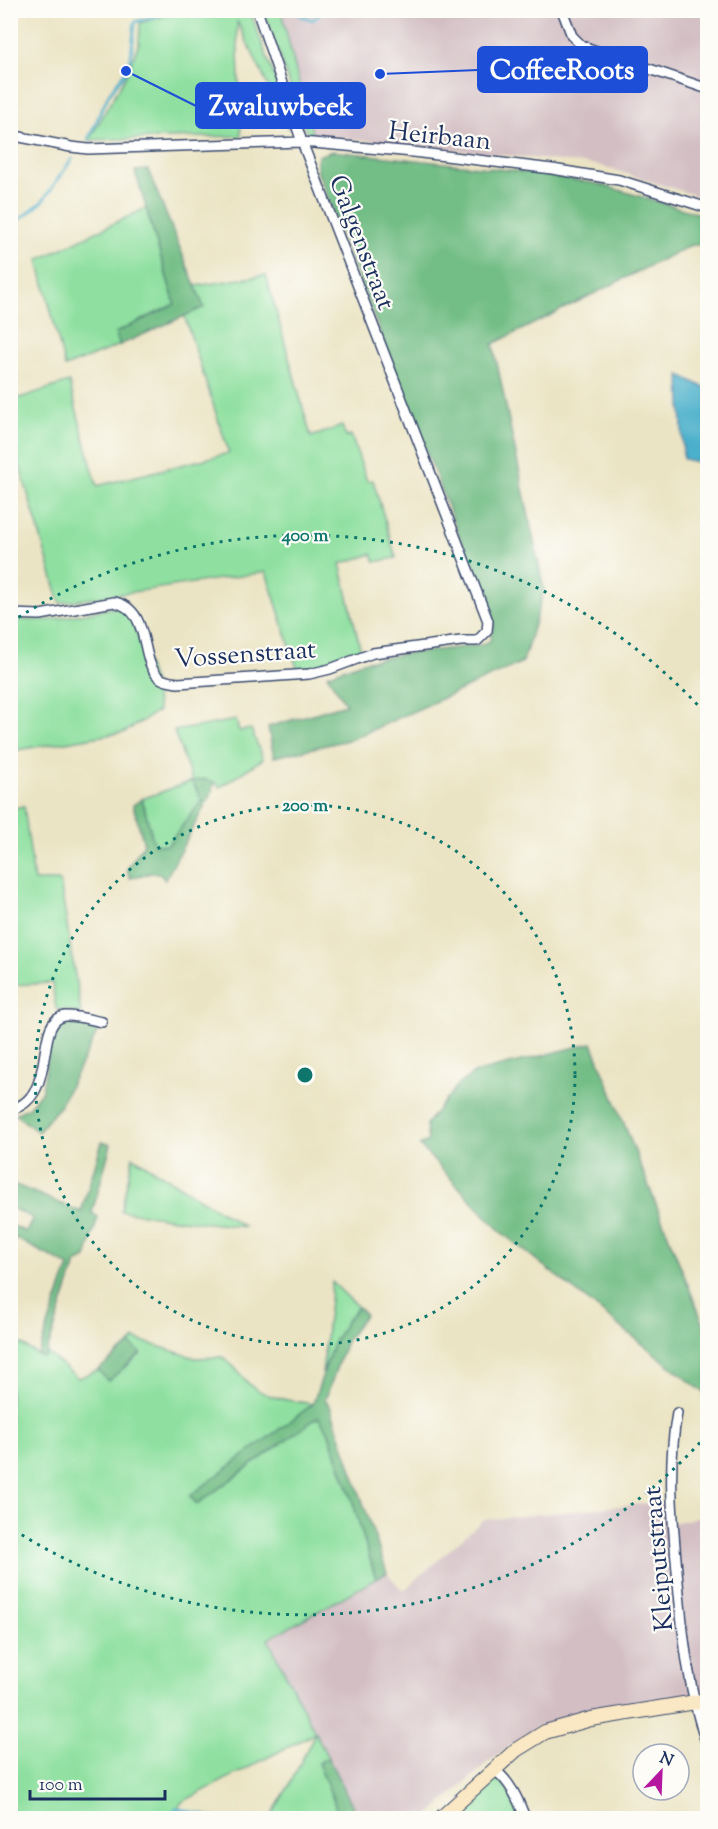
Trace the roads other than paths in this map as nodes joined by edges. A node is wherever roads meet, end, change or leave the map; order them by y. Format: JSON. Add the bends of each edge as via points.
{"nodes":[{"id":1,"x":257,"y":10,"type":"edge"},
{"id":2,"x":562,"y":10,"type":"edge"},
{"id":3,"x":708,"y":89,"type":"edge"},
{"id":4,"x":10,"y":135,"type":"edge"},
{"id":5,"x":302,"y":142,"type":"junction"},
{"id":6,"x":708,"y":208,"type":"edge"},
{"id":7,"x":10,"y":614,"type":"edge"},
{"id":8,"x":488,"y":631,"type":"joint"},
{"id":9,"x":102,"y":1022,"type":"dead end"},
{"id":10,"x":10,"y":1110,"type":"edge"},
{"id":11,"x":677,"y":1413,"type":"dead end"},
{"id":12,"x":701,"y":1701,"type":"edge"},
{"id":13,"x":708,"y":1748,"type":"edge"},
{"id":14,"x":495,"y":1770,"type":"junction"},
{"id":15,"x":441,"y":1818,"type":"edge"},
{"id":16,"x":525,"y":1818,"type":"edge"}],
"edges":[{"from":1,"to":5,"type":"street"},
{"from":2,"to":3,"type":"street","via":[[572,36],[582,46]]},
{"from":4,"to":5,"type":"street","via":[[88,149]]},
{"from":5,"to":6,"type":"street","name":"Heirbaan","via":[[563,170],[619,180]]},
{"from":5,"to":8,"type":"street","name":"Galgenstraat","via":[[488,621]]},
{"from":7,"to":8,"type":"street","name":"Vossenstraat","via":[[40,615],[114,602],[122,604],[137,618],[154,672],[165,681],[178,683],[309,674],[373,654],[477,641]]},
{"from":9,"to":10,"type":"street","via":[[65,1016],[56,1020],[50,1028],[38,1087],[30,1099]]},
{"from":11,"to":12,"type":"street","name":"Kleiputstraat","via":[[672,1524],[681,1610]]},
{"from":12,"to":13,"type":"street","name":"Kleiputstraat"},
{"from":12,"to":14,"type":"main road","via":[[591,1719],[545,1732],[516,1750]]},
{"from":14,"to":15,"type":"main road"},
{"from":14,"to":16,"type":"street","via":[[518,1799]]}]}
